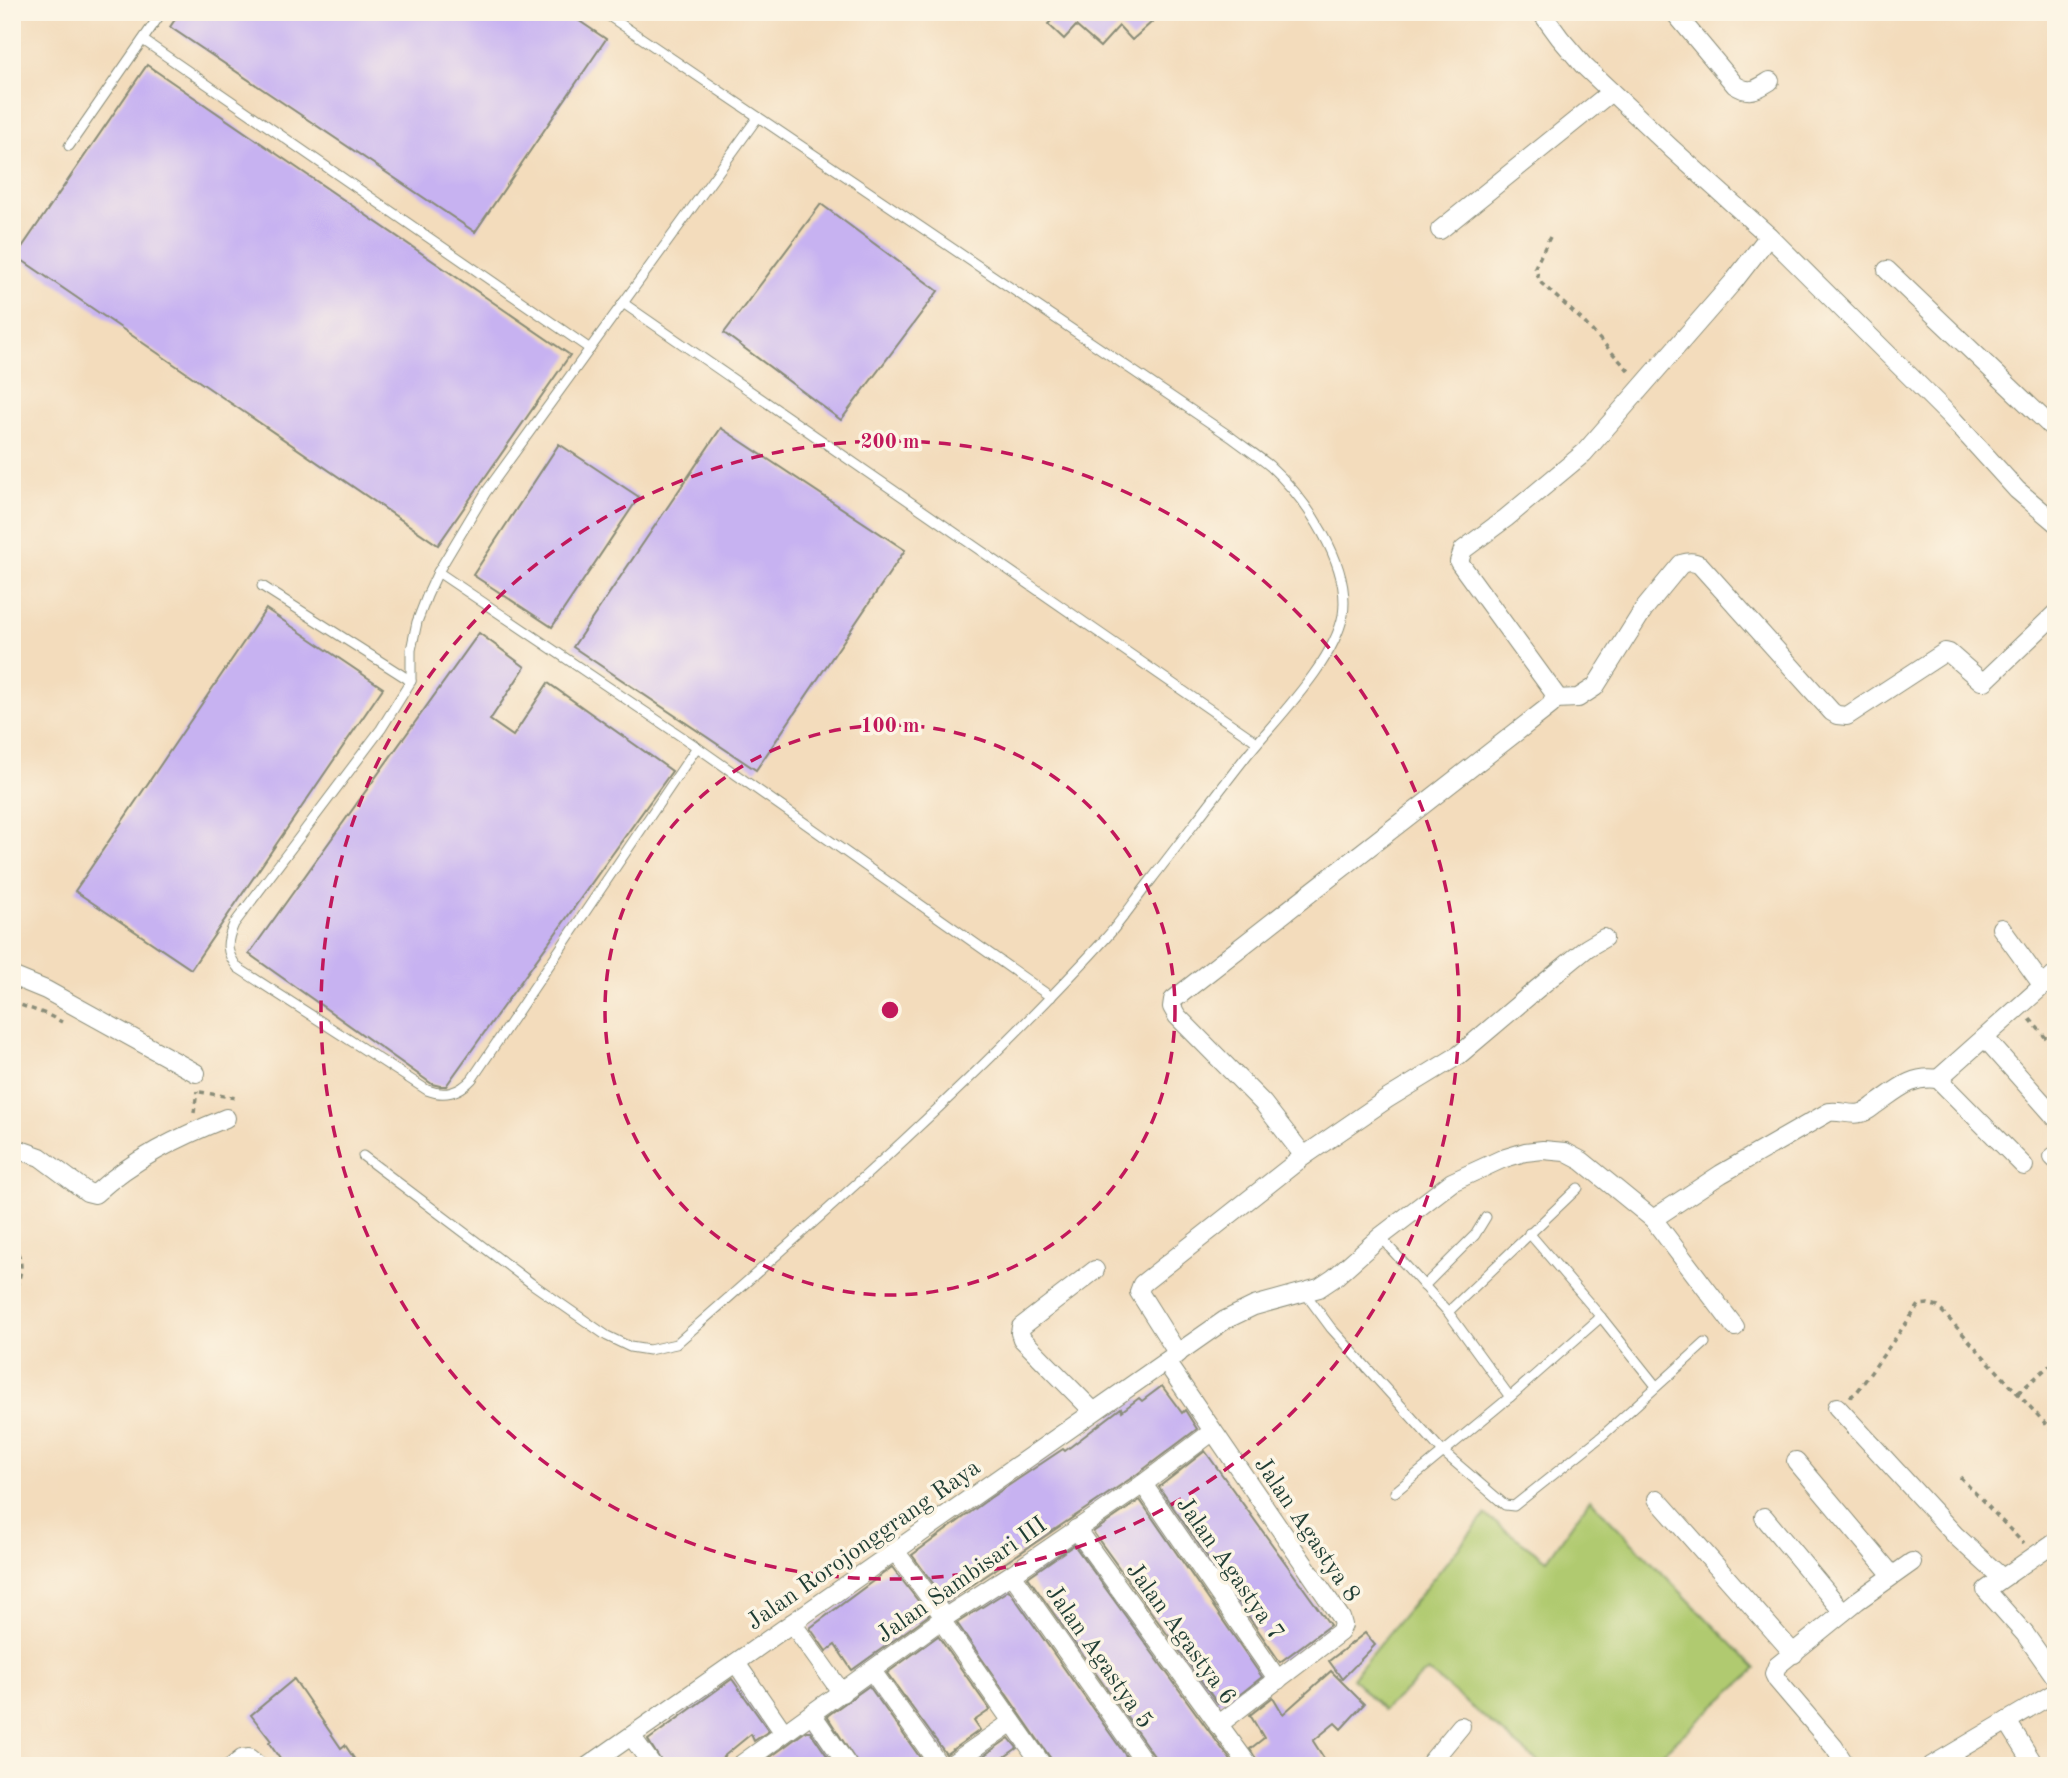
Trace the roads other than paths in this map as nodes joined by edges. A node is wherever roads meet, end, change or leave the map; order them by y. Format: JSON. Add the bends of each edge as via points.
{"nodes":[{"id":1,"x":162,"y":12,"type":"edge"},
{"id":2,"x":603,"y":12,"type":"edge"},
{"id":3,"x":1541,"y":12,"type":"edge"},
{"id":4,"x":1674,"y":12,"type":"edge"},
{"id":5,"x":143,"y":40,"type":"junction"},
{"id":6,"x":1770,"y":81,"type":"dead end"},
{"id":7,"x":1611,"y":92,"type":"junction"},
{"id":8,"x":758,"y":117,"type":"junction"},
{"id":9,"x":69,"y":146,"type":"dead end"},
{"id":10,"x":1440,"y":230,"type":"dead end"},
{"id":11,"x":1769,"y":236,"type":"junction"},
{"id":12,"x":1887,"y":270,"type":"dead end"},
{"id":13,"x":623,"y":303,"type":"junction"},
{"id":14,"x":590,"y":349,"type":"junction"},
{"id":15,"x":2056,"y":431,"type":"edge"},
{"id":16,"x":2056,"y":523,"type":"edge"},
{"id":17,"x":438,"y":572,"type":"junction"},
{"id":18,"x":262,"y":586,"type":"dead end"},
{"id":19,"x":2056,"y":613,"type":"edge"},
{"id":20,"x":411,"y":681,"type":"junction"},
{"id":21,"x":1555,"y":699,"type":"junction"},
{"id":22,"x":1257,"y":743,"type":"junction"},
{"id":23,"x":696,"y":747,"type":"junction"},
{"id":24,"x":2001,"y":928,"type":"dead end"},
{"id":25,"x":1604,"y":938,"type":"dead end"},
{"id":26,"x":12,"y":976,"type":"edge"},
{"id":27,"x":2049,"y":980,"type":"edge"},
{"id":28,"x":1051,"y":997,"type":"junction"},
{"id":29,"x":1986,"y":1038,"type":"junction"},
{"id":30,"x":196,"y":1073,"type":"dead end"},
{"id":31,"x":1938,"y":1079,"type":"junction"},
{"id":32,"x":226,"y":1118,"type":"dead end"},
{"id":33,"x":2056,"y":1118,"type":"edge"},
{"id":34,"x":12,"y":1147,"type":"edge"},
{"id":35,"x":363,"y":1156,"type":"dead end"},
{"id":36,"x":1304,"y":1156,"type":"junction"},
{"id":37,"x":2024,"y":1166,"type":"dead end"},
{"id":38,"x":1578,"y":1188,"type":"dead end"},
{"id":39,"x":1486,"y":1217,"type":"dead end"},
{"id":40,"x":1653,"y":1219,"type":"junction"},
{"id":41,"x":1529,"y":1233,"type":"junction"},
{"id":42,"x":1380,"y":1237,"type":"junction"},
{"id":43,"x":1095,"y":1270,"type":"dead end"},
{"id":44,"x":1424,"y":1286,"type":"junction"},
{"id":45,"x":1306,"y":1293,"type":"junction"},
{"id":46,"x":1448,"y":1312,"type":"junction"},
{"id":47,"x":1601,"y":1317,"type":"junction"},
{"id":48,"x":1735,"y":1327,"type":"dead end"},
{"id":49,"x":1705,"y":1343,"type":"dead end"},
{"id":50,"x":1172,"y":1358,"type":"junction"},
{"id":51,"x":1656,"y":1386,"type":"junction"},
{"id":52,"x":1510,"y":1397,"type":"junction"},
{"id":53,"x":1837,"y":1407,"type":"road end"},
{"id":54,"x":1093,"y":1411,"type":"junction"},
{"id":55,"x":1212,"y":1432,"type":"junction"},
{"id":56,"x":1442,"y":1451,"type":"junction"},
{"id":57,"x":1796,"y":1461,"type":"dead end"},
{"id":58,"x":1143,"y":1484,"type":"junction"},
{"id":59,"x":1395,"y":1492,"type":"dead end"},
{"id":60,"x":1657,"y":1499,"type":"dead end"},
{"id":61,"x":1764,"y":1517,"type":"dead end"},
{"id":62,"x":1076,"y":1529,"type":"junction"},
{"id":63,"x":2056,"y":1541,"type":"edge"},
{"id":64,"x":895,"y":1551,"type":"junction"},
{"id":65,"x":1912,"y":1562,"type":"dead end"},
{"id":66,"x":1012,"y":1574,"type":"junction"},
{"id":67,"x":1892,"y":1576,"type":"junction"},
{"id":68,"x":2002,"y":1578,"type":"junction"},
{"id":69,"x":1843,"y":1612,"type":"junction"},
{"id":70,"x":943,"y":1619,"type":"junction"},
{"id":71,"x":792,"y":1623,"type":"junction"},
{"id":72,"x":1794,"y":1654,"type":"junction"},
{"id":73,"x":736,"y":1663,"type":"junction"},
{"id":74,"x":872,"y":1671,"type":"junction"},
{"id":75,"x":2056,"y":1678,"type":"edge"},
{"id":76,"x":1278,"y":1680,"type":"junction"},
{"id":77,"x":842,"y":1693,"type":"junction"},
{"id":78,"x":2052,"y":1701,"type":"edge"},
{"id":79,"x":812,"y":1714,"type":"junction"},
{"id":80,"x":2007,"y":1721,"type":"junction"},
{"id":81,"x":1012,"y":1722,"type":"junction"},
{"id":82,"x":1218,"y":1725,"type":"junction"},
{"id":83,"x":1461,"y":1726,"type":"dead end"},
{"id":84,"x":784,"y":1733,"type":"junction"},
{"id":85,"x":632,"y":1737,"type":"junction"},
{"id":86,"x":745,"y":1764,"type":"edge"},
{"id":87,"x":1042,"y":1765,"type":"edge"},
{"id":88,"x":233,"y":1766,"type":"edge"},
{"id":89,"x":259,"y":1766,"type":"edge"},
{"id":90,"x":588,"y":1766,"type":"edge"},
{"id":91,"x":653,"y":1766,"type":"edge"},
{"id":92,"x":848,"y":1766,"type":"edge"},
{"id":93,"x":940,"y":1766,"type":"edge"},
{"id":94,"x":949,"y":1766,"type":"edge"},
{"id":95,"x":1147,"y":1766,"type":"edge"},
{"id":96,"x":1249,"y":1766,"type":"edge"},
{"id":97,"x":1428,"y":1766,"type":"edge"},
{"id":98,"x":1846,"y":1766,"type":"edge"},
{"id":99,"x":1931,"y":1766,"type":"edge"},
{"id":100,"x":2035,"y":1766,"type":"edge"}],
"edges":[{"from":1,"to":5,"type":"lane"},
{"from":2,"to":8,"type":"lane"},
{"from":3,"to":7,"type":"street"},
{"from":4,"to":6,"type":"street","via":[[1735,86],[1752,92]]},
{"from":5,"to":9,"type":"lane"},
{"from":5,"to":14,"type":"lane"},
{"from":7,"to":10,"type":"street"},
{"from":7,"to":11,"type":"street"},
{"from":8,"to":13,"type":"lane"},
{"from":8,"to":22,"type":"lane","via":[[1231,437],[1271,467],[1304,506],[1341,572],[1343,614],[1330,650]]},
{"from":11,"to":16,"type":"street","via":[[1948,414],[2017,490]]},
{"from":11,"to":21,"type":"street","via":[[1584,453],[1460,556],[1459,562]]},
{"from":12,"to":15,"type":"street"},
{"from":13,"to":14,"type":"lane"},
{"from":13,"to":22,"type":"lane"},
{"from":14,"to":17,"type":"lane","via":[[486,492]]},
{"from":17,"to":20,"type":"lane","via":[[417,622]]},
{"from":17,"to":23,"type":"lane"},
{"from":18,"to":20,"type":"lane"},
{"from":19,"to":21,"type":"street","via":[[1985,681],[1945,652],[1842,717],[1832,712],[1700,565],[1685,562],[1644,608],[1595,687],[1578,698]]},
{"from":20,"to":23,"type":"lane","via":[[381,729],[234,924],[227,948],[238,968],[439,1094],[460,1089],[472,1079]]},
{"from":21,"to":36,"type":"street","via":[[1173,1000],[1177,1016],[1263,1103]]},
{"from":22,"to":28,"type":"lane","via":[[1109,935]]},
{"from":23,"to":28,"type":"lane"},
{"from":24,"to":27,"type":"street"},
{"from":25,"to":36,"type":"street","via":[[1459,1055]]},
{"from":26,"to":30,"type":"street"},
{"from":27,"to":29,"type":"street"},
{"from":28,"to":35,"type":"lane","via":[[936,1111],[676,1344],[649,1350],[607,1336]]},
{"from":29,"to":31,"type":"street"},
{"from":29,"to":33,"type":"street"},
{"from":31,"to":37,"type":"street"},
{"from":31,"to":40,"type":"street","via":[[1923,1076],[1909,1081],[1864,1113],[1829,1111]]},
{"from":32,"to":34,"type":"street","via":[[178,1138],[95,1194],[40,1157]]},
{"from":36,"to":50,"type":"street","name":"Jalan Agastya 8","via":[[1142,1284],[1139,1292]]},
{"from":38,"to":41,"type":"lane"},
{"from":39,"to":44,"type":"lane","via":[[1475,1235]]},
{"from":40,"to":42,"type":"street","name":"Jalan Rorojonggrang Raya","via":[[1582,1161],[1566,1152],[1543,1150],[1502,1159],[1452,1182]]},
{"from":40,"to":48,"type":"street","name":"Jalan Rorojonggrang Raya"},
{"from":41,"to":46,"type":"lane"},
{"from":41,"to":47,"type":"lane"},
{"from":42,"to":44,"type":"lane"},
{"from":42,"to":45,"type":"street","name":"Jalan Rorojonggrang Raya","via":[[1334,1278]]},
{"from":43,"to":54,"type":"street","via":[[1021,1327],[1020,1333]]},
{"from":44,"to":46,"type":"lane"},
{"from":45,"to":50,"type":"street","name":"Jalan Rorojonggrang Raya","via":[[1242,1311]]},
{"from":45,"to":56,"type":"lane","via":[[1331,1328]]},
{"from":46,"to":52,"type":"lane"},
{"from":47,"to":51,"type":"lane"},
{"from":47,"to":52,"type":"lane"},
{"from":49,"to":51,"type":"lane"},
{"from":50,"to":54,"type":"street","name":"Jalan Rorojonggrang Raya"},
{"from":50,"to":55,"type":"street","name":"Jalan Agastya 8"},
{"from":51,"to":56,"type":"lane","via":[[1514,1506],[1505,1505]]},
{"from":52,"to":56,"type":"lane"},
{"from":53,"to":68,"type":"street","via":[[1956,1536]]},
{"from":54,"to":64,"type":"street","name":"Jalan Rorojonggrang Raya"},
{"from":55,"to":58,"type":"street","name":"Jalan Sambisari III"},
{"from":55,"to":76,"type":"street","name":"Jalan Agastya 8","via":[[1343,1625]]},
{"from":56,"to":59,"type":"lane"},
{"from":57,"to":67,"type":"street"},
{"from":58,"to":62,"type":"street","name":"Jalan Sambisari III"},
{"from":58,"to":76,"type":"street","name":"Jalan Agastya 7"},
{"from":60,"to":72,"type":"street"},
{"from":61,"to":69,"type":"street"},
{"from":62,"to":66,"type":"street","name":"Jalan Sambisari III"},
{"from":62,"to":82,"type":"street","name":"Jalan Agastya 6"},
{"from":63,"to":68,"type":"street"},
{"from":64,"to":70,"type":"street"},
{"from":64,"to":71,"type":"street","name":"Jalan Rorojonggrang Raya"},
{"from":65,"to":67,"type":"street"},
{"from":66,"to":70,"type":"street","name":"Jalan Sambisari III"},
{"from":66,"to":95,"type":"street","name":"Jalan Agastya 5"},
{"from":67,"to":69,"type":"street"},
{"from":68,"to":75,"type":"street","via":[[1986,1590]]},
{"from":69,"to":72,"type":"street"},
{"from":70,"to":74,"type":"street","name":"Jalan Sambisari III"},
{"from":70,"to":81,"type":"street"},
{"from":71,"to":73,"type":"street","name":"Jalan Rorojonggrang Raya"},
{"from":71,"to":77,"type":"street"},
{"from":72,"to":98,"type":"street","via":[[1777,1666],[1774,1674]]},
{"from":73,"to":84,"type":"street"},
{"from":73,"to":85,"type":"street","name":"Jalan Rorojonggrang Raya"},
{"from":74,"to":77,"type":"street","name":"Jalan Sambisari III"},
{"from":74,"to":93,"type":"street"},
{"from":76,"to":82,"type":"street","name":"Jalan Agastya 8"},
{"from":77,"to":79,"type":"street","name":"Jalan Sambisari III"},
{"from":78,"to":80,"type":"street"},
{"from":79,"to":84,"type":"street","name":"Jalan Sambisari III"},
{"from":79,"to":92,"type":"street"},
{"from":80,"to":99,"type":"street"},
{"from":80,"to":100,"type":"street"},
{"from":81,"to":87,"type":"street"},
{"from":81,"to":94,"type":"street"},
{"from":82,"to":96,"type":"street","name":"Jalan Agastya 6"},
{"from":83,"to":97,"type":"street"},
{"from":84,"to":86,"type":"street","name":"Jalan Sambisari III"},
{"from":85,"to":90,"type":"street","name":"Jalan Rorojonggrang Raya"},
{"from":85,"to":91,"type":"street"},
{"from":88,"to":89,"type":"street","via":[[249,1758]]}]}
